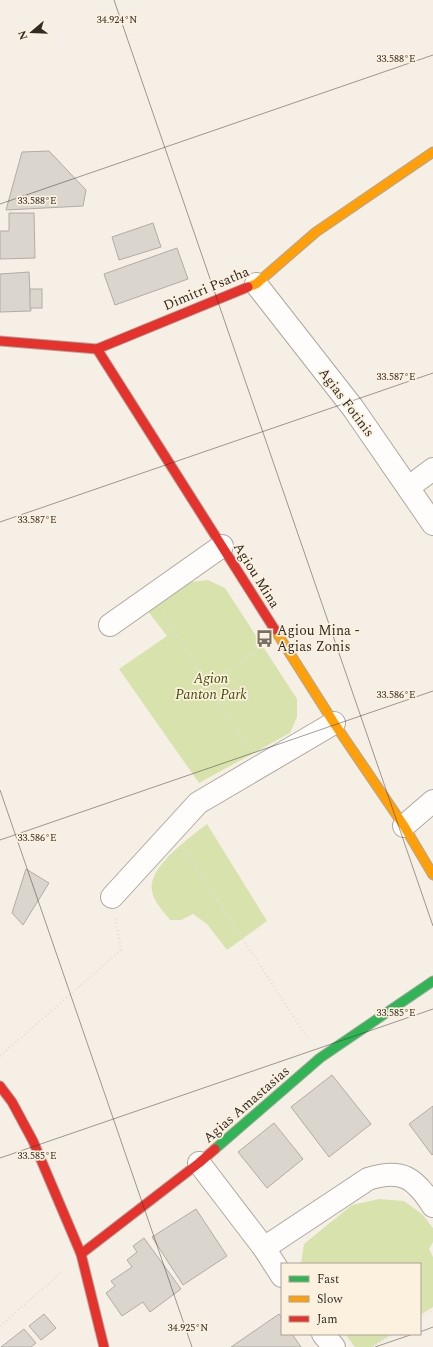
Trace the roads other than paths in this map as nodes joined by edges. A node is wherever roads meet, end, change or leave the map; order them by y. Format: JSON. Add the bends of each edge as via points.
{"nodes":[{"id":1,"x":433,"y":152,"type":"edge"},
{"id":2,"x":256,"y":284,"type":"junction"},
{"id":3,"x":0,"y":341,"type":"edge"},
{"id":4,"x":97,"y":349,"type":"junction"},
{"id":5,"x":433,"y":469,"type":"edge"},
{"id":6,"x":409,"y":487,"type":"junction"},
{"id":7,"x":433,"y":524,"type":"edge"},
{"id":8,"x":222,"y":546,"type":"junction"},
{"id":9,"x":110,"y":625,"type":"dead end"},
{"id":10,"x":334,"y":723,"type":"junction"},
{"id":11,"x":433,"y":801,"type":"edge"},
{"id":12,"x":404,"y":826,"type":"junction"},
{"id":13,"x":433,"y":875,"type":"edge"},
{"id":14,"x":112,"y":898,"type":"road end"},
{"id":15,"x":433,"y":981,"type":"edge"},
{"id":16,"x":0,"y":1086,"type":"edge"},
{"id":17,"x":199,"y":1163,"type":"junction"},
{"id":18,"x":433,"y":1206,"type":"edge"},
{"id":19,"x":264,"y":1248,"type":"junction"},
{"id":20,"x":81,"y":1254,"type":"junction"},
{"id":21,"x":281,"y":1274,"type":"edge"},
{"id":22,"x":324,"y":1335,"type":"edge"},
{"id":23,"x":104,"y":1347,"type":"edge"},
{"id":24,"x":334,"y":1347,"type":"edge"}],
"edges":[{"from":1,"to":2,"type":"street","name":"Dimitri Psatha","via":[[316,232]]},
{"from":2,"to":4,"type":"street","name":"Dimitri Psatha"},
{"from":2,"to":6,"type":"street","name":"Agias Fotinis","via":[[353,408]]},
{"from":3,"to":4,"type":"street","name":"Dimitri Psatha"},
{"from":4,"to":8,"type":"street","name":"Agiou Mina"},
{"from":5,"to":6,"type":"street"},
{"from":6,"to":7,"type":"street","name":"Agias Fotinis"},
{"from":8,"to":9,"type":"street"},
{"from":8,"to":10,"type":"street","name":"Agiou Mina"},
{"from":10,"to":12,"type":"street","name":"Agiou Mina"},
{"from":10,"to":14,"type":"street","via":[[198,803]]},
{"from":11,"to":12,"type":"street"},
{"from":12,"to":13,"type":"street","name":"Agiou Mina"},
{"from":15,"to":17,"type":"street","name":"Agias Amastasias","via":[[320,1058]]},
{"from":16,"to":20,"type":"street","via":[[12,1102],[33,1141]]},
{"from":17,"to":19,"type":"street"},
{"from":17,"to":20,"type":"street","name":"Agias Amastasias"},
{"from":18,"to":19,"type":"street","via":[[408,1178],[395,1174],[381,1175],[368,1179]]},
{"from":19,"to":21,"type":"street"},
{"from":20,"to":23,"type":"street"},
{"from":22,"to":24,"type":"street"}]}
